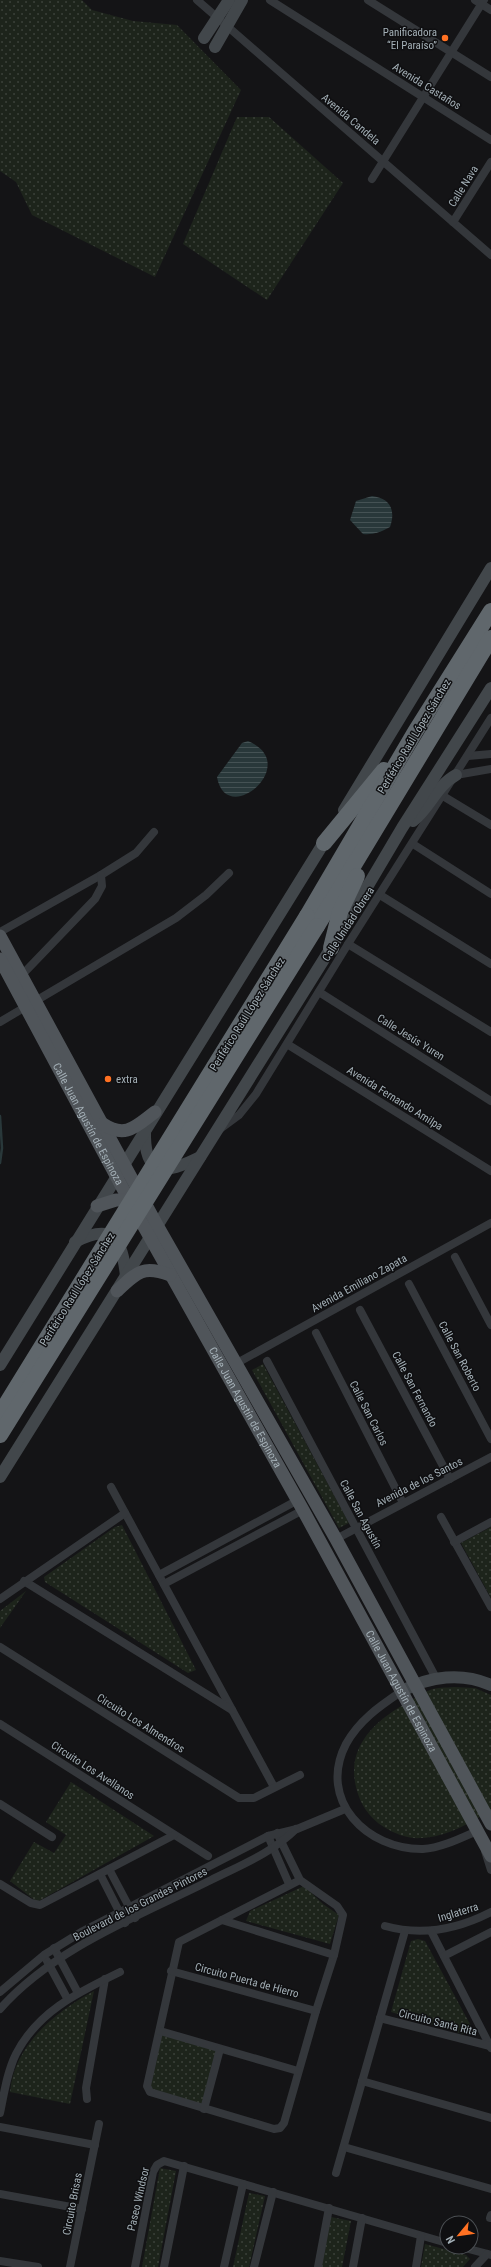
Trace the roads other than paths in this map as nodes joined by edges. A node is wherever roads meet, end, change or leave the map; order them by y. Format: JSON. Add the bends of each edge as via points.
{"nodes":[{"id":1,"x":197,"y":0,"type":"edge"},
{"id":2,"x":229,"y":0,"type":"edge"},
{"id":3,"x":242,"y":0,"type":"edge"},
{"id":4,"x":270,"y":0,"type":"edge"},
{"id":5,"x":368,"y":0,"type":"edge"},
{"id":6,"x":480,"y":1,"type":"edge"},
{"id":7,"x":491,"y":10,"type":"edge"},
{"id":8,"x":222,"y":23,"type":"junction"},
{"id":9,"x":204,"y":38,"type":"dead end"},
{"id":10,"x":215,"y":47,"type":"dead end"},
{"id":11,"x":451,"y":52,"type":"junction"},
{"id":12,"x":491,"y":77,"type":"edge"},
{"id":13,"x":423,"y":97,"type":"junction"},
{"id":14,"x":491,"y":140,"type":"edge"},
{"id":15,"x":384,"y":160,"type":"junction"},
{"id":16,"x":491,"y":162,"type":"edge"},
{"id":17,"x":372,"y":179,"type":"dead end"},
{"id":18,"x":453,"y":222,"type":"junction"},
{"id":19,"x":491,"y":255,"type":"edge"},
{"id":20,"x":491,"y":568,"type":"edge"},
{"id":21,"x":491,"y":611,"type":"edge"},
{"id":22,"x":491,"y":638,"type":"edge"},
{"id":23,"x":491,"y":688,"type":"edge"},
{"id":24,"x":491,"y":718,"type":"edge"},
{"id":25,"x":415,"y":732,"type":"junction"},
{"id":26,"x":491,"y":754,"type":"edge"},
{"id":27,"x":468,"y":756,"type":"junction"},
{"id":28,"x":491,"y":769,"type":"edge"},
{"id":29,"x":456,"y":775,"type":"junction"},
{"id":30,"x":443,"y":796,"type":"junction"},
{"id":31,"x":393,"y":798,"type":"junction"},
{"id":32,"x":491,"y":825,"type":"edge"},
{"id":33,"x":402,"y":828,"type":"junction"},
{"id":34,"x":154,"y":832,"type":"dead end"},
{"id":35,"x":324,"y":843,"type":"junction"},
{"id":36,"x":413,"y":844,"type":"junction"},
{"id":37,"x":229,"y":873,"type":"dead end"},
{"id":38,"x":101,"y":876,"type":"junction"},
{"id":39,"x":491,"y":894,"type":"edge"},
{"id":40,"x":380,"y":895,"type":"junction"},
{"id":41,"x":312,"y":921,"type":"junction"},
{"id":42,"x":0,"y":932,"type":"edge"},
{"id":43,"x":0,"y":936,"type":"edge"},
{"id":44,"x":348,"y":944,"type":"junction"},
{"id":45,"x":331,"y":948,"type":"junction"},
{"id":46,"x":0,"y":959,"type":"edge"},
{"id":47,"x":491,"y":964,"type":"edge"},
{"id":48,"x":17,"y":979,"type":"junction"},
{"id":49,"x":319,"y":992,"type":"junction"},
{"id":50,"x":30,"y":1003,"type":"junction"},
{"id":51,"x":0,"y":1022,"type":"edge"},
{"id":52,"x":491,"y":1032,"type":"edge"},
{"id":53,"x":287,"y":1044,"type":"junction"},
{"id":54,"x":491,"y":1101,"type":"edge"},
{"id":55,"x":155,"y":1112,"type":"junction"},
{"id":56,"x":103,"y":1124,"type":"junction"},
{"id":57,"x":145,"y":1128,"type":"junction"},
{"id":58,"x":215,"y":1133,"type":"junction"},
{"id":59,"x":200,"y":1157,"type":"junction"},
{"id":60,"x":124,"y":1162,"type":"junction"},
{"id":61,"x":491,"y":1171,"type":"edge"},
{"id":62,"x":116,"y":1175,"type":"junction"},
{"id":63,"x":129,"y":1200,"type":"junction"},
{"id":64,"x":97,"y":1206,"type":"junction"},
{"id":65,"x":491,"y":1223,"type":"edge"},
{"id":66,"x":157,"y":1225,"type":"junction"},
{"id":67,"x":150,"y":1238,"type":"junction"},
{"id":68,"x":75,"y":1242,"type":"junction"},
{"id":69,"x":455,"y":1257,"type":"dead end"},
{"id":70,"x":170,"y":1274,"type":"junction"},
{"id":71,"x":126,"y":1276,"type":"junction"},
{"id":72,"x":409,"y":1284,"type":"dead end"},
{"id":73,"x":117,"y":1290,"type":"junction"},
{"id":74,"x":360,"y":1310,"type":"dead end"},
{"id":75,"x":491,"y":1325,"type":"edge"},
{"id":76,"x":316,"y":1333,"type":"dead end"},
{"id":77,"x":215,"y":1353,"type":"junction"},
{"id":78,"x":267,"y":1361,"type":"dead end"},
{"id":79,"x":237,"y":1362,"type":"junction"},
{"id":80,"x":0,"y":1364,"type":"edge"},
{"id":81,"x":235,"y":1390,"type":"junction"},
{"id":82,"x":0,"y":1414,"type":"edge"},
{"id":83,"x":0,"y":1435,"type":"edge"},
{"id":84,"x":491,"y":1439,"type":"edge"},
{"id":85,"x":491,"y":1457,"type":"edge"},
{"id":86,"x":0,"y":1477,"type":"edge"},
{"id":87,"x":450,"y":1479,"type":"junction"},
{"id":88,"x":111,"y":1487,"type":"dead end"},
{"id":89,"x":403,"y":1503,"type":"junction"},
{"id":90,"x":300,"y":1505,"type":"junction"},
{"id":91,"x":125,"y":1513,"type":"junction"},
{"id":92,"x":441,"y":1517,"type":"dead end"},
{"id":93,"x":491,"y":1522,"type":"edge"},
{"id":94,"x":356,"y":1528,"type":"junction"},
{"id":95,"x":336,"y":1539,"type":"junction"},
{"id":96,"x":454,"y":1542,"type":"junction"},
{"id":97,"x":193,"y":1558,"type":"junction"},
{"id":98,"x":197,"y":1566,"type":"junction"},
{"id":99,"x":159,"y":1575,"type":"junction"},
{"id":100,"x":24,"y":1581,"type":"junction"},
{"id":101,"x":164,"y":1584,"type":"junction"},
{"id":102,"x":0,"y":1599,"type":"edge"},
{"id":103,"x":491,"y":1607,"type":"edge"},
{"id":104,"x":0,"y":1647,"type":"edge"},
{"id":105,"x":436,"y":1678,"type":"junction"},
{"id":106,"x":415,"y":1685,"type":"junction"},
{"id":107,"x":491,"y":1685,"type":"edge"},
{"id":108,"x":402,"y":1691,"type":"junction"},
{"id":109,"x":232,"y":1711,"type":"junction"},
{"id":110,"x":0,"y":1724,"type":"edge"},
{"id":111,"x":300,"y":1775,"type":"dead end"},
{"id":112,"x":274,"y":1788,"type":"junction"},
{"id":113,"x":0,"y":1804,"type":"edge"},
{"id":114,"x":345,"y":1809,"type":"junction"},
{"id":115,"x":491,"y":1824,"type":"edge"},
{"id":116,"x":297,"y":1829,"type":"junction"},
{"id":117,"x":277,"y":1833,"type":"junction"},
{"id":118,"x":174,"y":1835,"type":"junction"},
{"id":119,"x":480,"y":1835,"type":"junction"},
{"id":120,"x":268,"y":1836,"type":"junction"},
{"id":121,"x":52,"y":1837,"type":"dead end"},
{"id":122,"x":282,"y":1844,"type":"junction"},
{"id":123,"x":274,"y":1849,"type":"junction"},
{"id":124,"x":208,"y":1856,"type":"dead end"},
{"id":125,"x":491,"y":1856,"type":"edge"},
{"id":126,"x":109,"y":1869,"type":"junction"},
{"id":127,"x":491,"y":1870,"type":"edge"},
{"id":128,"x":100,"y":1874,"type":"junction"},
{"id":129,"x":300,"y":1880,"type":"junction"},
{"id":130,"x":0,"y":1884,"type":"edge"},
{"id":131,"x":290,"y":1884,"type":"junction"},
{"id":132,"x":129,"y":1907,"type":"junction"},
{"id":133,"x":119,"y":1912,"type":"junction"},
{"id":134,"x":491,"y":1912,"type":"edge"},
{"id":135,"x":135,"y":1918,"type":"junction"},
{"id":136,"x":222,"y":1920,"type":"junction"},
{"id":137,"x":125,"y":1923,"type":"junction"},
{"id":138,"x":385,"y":1926,"type":"dead end"},
{"id":139,"x":405,"y":1930,"type":"junction"},
{"id":140,"x":431,"y":1931,"type":"junction"},
{"id":141,"x":491,"y":1932,"type":"edge"},
{"id":142,"x":54,"y":1948,"type":"junction"},
{"id":143,"x":44,"y":1955,"type":"junction"},
{"id":144,"x":334,"y":1955,"type":"junction"},
{"id":145,"x":444,"y":1956,"type":"junction"},
{"id":146,"x":60,"y":1958,"type":"junction"},
{"id":147,"x":49,"y":1965,"type":"junction"},
{"id":148,"x":171,"y":1971,"type":"junction"},
{"id":149,"x":120,"y":1972,"type":"dead end"},
{"id":150,"x":106,"y":1979,"type":"junction"},
{"id":151,"x":0,"y":1992,"type":"edge"},
{"id":152,"x":78,"y":1993,"type":"junction"},
{"id":153,"x":67,"y":1998,"type":"junction"},
{"id":154,"x":0,"y":2009,"type":"edge"},
{"id":155,"x":316,"y":2011,"type":"junction"},
{"id":156,"x":380,"y":2018,"type":"junction"},
{"id":157,"x":160,"y":2031,"type":"junction"},
{"id":158,"x":491,"y":2047,"type":"edge"},
{"id":159,"x":220,"y":2049,"type":"junction"},
{"id":160,"x":298,"y":2071,"type":"junction"},
{"id":161,"x":362,"y":2081,"type":"junction"},
{"id":162,"x":86,"y":2099,"type":"dead end"},
{"id":163,"x":204,"y":2109,"type":"junction"},
{"id":164,"x":0,"y":2113,"type":"edge"},
{"id":165,"x":491,"y":2118,"type":"edge"},
{"id":166,"x":99,"y":2124,"type":"dead end"},
{"id":167,"x":0,"y":2127,"type":"edge"},
{"id":168,"x":95,"y":2145,"type":"junction"},
{"id":169,"x":344,"y":2146,"type":"junction"},
{"id":170,"x":184,"y":2166,"type":"junction"},
{"id":171,"x":336,"y":2173,"type":"dead end"},
{"id":172,"x":243,"y":2184,"type":"junction"},
{"id":173,"x":491,"y":2189,"type":"edge"},
{"id":174,"x":273,"y":2192,"type":"junction"},
{"id":175,"x":0,"y":2194,"type":"edge"},
{"id":176,"x":329,"y":2208,"type":"junction"},
{"id":177,"x":82,"y":2209,"type":"junction"},
{"id":178,"x":362,"y":2218,"type":"junction"},
{"id":179,"x":421,"y":2236,"type":"junction"},
{"id":180,"x":439,"y":2241,"type":"edge"},
{"id":181,"x":479,"y":2252,"type":"edge"},
{"id":182,"x":489,"y":2255,"type":"edge"},
{"id":183,"x":0,"y":2261,"type":"edge"},
{"id":184,"x":38,"y":2267,"type":"edge"},
{"id":185,"x":70,"y":2267,"type":"edge"},
{"id":186,"x":135,"y":2267,"type":"edge"},
{"id":187,"x":164,"y":2267,"type":"edge"},
{"id":188,"x":224,"y":2267,"type":"edge"},
{"id":189,"x":254,"y":2267,"type":"edge"},
{"id":190,"x":318,"y":2267,"type":"edge"},
{"id":191,"x":353,"y":2267,"type":"edge"},
{"id":192,"x":416,"y":2267,"type":"edge"},
{"id":193,"x":475,"y":2267,"type":"edge"}],
"edges":[{"from":1,"to":8,"type":"street","name":"Avenida Candela"},
{"from":2,"to":8,"type":"main road"},
{"from":3,"to":8,"type":"main road"},
{"from":4,"to":13,"type":"street","name":"Avenida Castaños"},
{"from":5,"to":11,"type":"street"},
{"from":6,"to":7,"type":"street"},
{"from":6,"to":11,"type":"street"},
{"from":8,"to":9,"type":"main road"},
{"from":8,"to":10,"type":"main road"},
{"from":8,"to":15,"type":"street","name":"Avenida Candela"},
{"from":11,"to":12,"type":"street"},
{"from":11,"to":13,"type":"street"},
{"from":13,"to":14,"type":"street","name":"Avenida Castaños"},
{"from":13,"to":15,"type":"street"},
{"from":15,"to":17,"type":"street"},
{"from":15,"to":18,"type":"street","name":"Avenida Candela"},
{"from":16,"to":18,"type":"street","name":"Calle Nava"},
{"from":18,"to":19,"type":"street","name":"Avenida Candela"},
{"from":20,"to":35,"type":"main road","via":[[417,686]]},
{"from":21,"to":25,"type":"highway","name":"Periférico Raúl López Sánchez"},
{"from":22,"to":31,"type":"highway","name":"Periférico Raúl López Sánchez"},
{"from":23,"to":33,"type":"main road"},
{"from":24,"to":27,"type":"street","name":"Calle Unidad Obrera"},
{"from":25,"to":35,"type":"highway"},
{"from":25,"to":41,"type":"highway","name":"Periférico Raúl López Sánchez"},
{"from":26,"to":27,"type":"street"},
{"from":27,"to":29,"type":"street","name":"Calle Unidad Obrera"},
{"from":28,"to":29,"type":"street"},
{"from":29,"to":30,"type":"street","name":"Calle Unidad Obrera"},
{"from":29,"to":33,"type":"main road","via":[[444,782],[422,813]]},
{"from":30,"to":32,"type":"street"},
{"from":30,"to":36,"type":"street","name":"Calle Unidad Obrera"},
{"from":31,"to":41,"type":"highway","name":"Periférico Raúl López Sánchez"},
{"from":31,"to":45,"type":"highway","via":[[340,912]]},
{"from":33,"to":45,"type":"main road"},
{"from":34,"to":38,"type":"street","via":[[136,853]]},
{"from":35,"to":55,"type":"main road"},
{"from":36,"to":39,"type":"street"},
{"from":36,"to":40,"type":"street","name":"Calle Unidad Obrera"},
{"from":37,"to":50,"type":"street","via":[[176,918]]},
{"from":38,"to":42,"type":"street"},
{"from":38,"to":48,"type":"street","via":[[102,886],[95,899]]},
{"from":40,"to":44,"type":"street","name":"Calle Unidad Obrera"},
{"from":40,"to":47,"type":"street"},
{"from":41,"to":82,"type":"highway","name":"Periférico Raúl López Sánchez","bridge":true},
{"from":41,"to":83,"type":"highway","name":"Periférico Raúl López Sánchez","bridge":true},
{"from":43,"to":48,"type":"main road","name":"Calle Juan Agustín de Espinoza"},
{"from":44,"to":49,"type":"street","name":"Calle Unidad Obrera"},
{"from":44,"to":52,"type":"street"},
{"from":45,"to":58,"type":"main road"},
{"from":46,"to":48,"type":"main road","name":"Calle Juan Agustín de Espinoza"},
{"from":48,"to":50,"type":"main road","name":"Calle Juan Agustín de Espinoza"},
{"from":49,"to":53,"type":"street","name":"Calle Unidad Obrera"},
{"from":49,"to":54,"type":"street","name":"Calle Jesús Yuren"},
{"from":50,"to":51,"type":"street"},
{"from":50,"to":56,"type":"main road","name":"Calle Juan Agustín de Espinoza"},
{"from":50,"to":62,"type":"main road","name":"Calle Juan Agustín de Espinoza"},
{"from":53,"to":58,"type":"street","name":"Calle Unidad Obrera","via":[[249,1104]]},
{"from":53,"to":61,"type":"street","name":"Avenida Fernando Amilpa"},
{"from":55,"to":56,"type":"main road","via":[[135,1127],[122,1132],[112,1130]]},
{"from":55,"to":57,"type":"main road"},
{"from":56,"to":60,"type":"main road","name":"Calle Juan Agustín de Espinoza"},
{"from":57,"to":59,"type":"main road","via":[[147,1157],[156,1167],[173,1169]]},
{"from":57,"to":60,"type":"main road"},
{"from":58,"to":59,"type":"main road"},
{"from":59,"to":66,"type":"main road"},
{"from":60,"to":62,"type":"main road"},
{"from":60,"to":66,"type":"main road","name":"Calle Juan Agustín de Espinoza"},
{"from":62,"to":63,"type":"main road","name":"Calle Juan Agustín de Espinoza"},
{"from":62,"to":64,"type":"main road"},
{"from":63,"to":64,"type":"main road","via":[[116,1200]]},
{"from":63,"to":67,"type":"main road","name":"Calle Juan Agustín de Espinoza"},
{"from":64,"to":68,"type":"main road"},
{"from":65,"to":79,"type":"street","name":"Avenida Emiliano Zapata"},
{"from":66,"to":67,"type":"main road"},
{"from":66,"to":79,"type":"main road","name":"Calle Juan Agustín de Espinoza"},
{"from":67,"to":70,"type":"main road","name":"Calle Juan Agustín de Espinoza"},
{"from":67,"to":71,"type":"main road"},
{"from":68,"to":71,"type":"main road","via":[[96,1232],[114,1238],[123,1254]]},
{"from":68,"to":80,"type":"main road"},
{"from":69,"to":75,"type":"street"},
{"from":70,"to":73,"type":"main road","via":[[155,1269],[143,1270]]},
{"from":70,"to":77,"type":"main road","name":"Calle Juan Agustín de Espinoza"},
{"from":71,"to":73,"type":"main road"},
{"from":72,"to":84,"type":"street","name":"Calle San Roberto"},
{"from":73,"to":86,"type":"main road"},
{"from":74,"to":87,"type":"street","name":"Calle San Fernando"},
{"from":76,"to":89,"type":"street","name":"Calle San Carlos"},
{"from":77,"to":79,"type":"main road"},
{"from":77,"to":81,"type":"main road","name":"Calle Juan Agustín de Espinoza"},
{"from":78,"to":94,"type":"street","name":"Calle San Agustín"},
{"from":79,"to":81,"type":"main road"},
{"from":79,"to":95,"type":"main road","name":"Calle Juan Agustín de Espinoza"},
{"from":81,"to":90,"type":"main road","name":"Calle Juan Agustín de Espinoza"},
{"from":85,"to":87,"type":"street","name":"Avenida de los Santos"},
{"from":87,"to":89,"type":"street","name":"Avenida de los Santos"},
{"from":88,"to":91,"type":"street"},
{"from":89,"to":94,"type":"street","name":"Avenida de los Santos"},
{"from":90,"to":97,"type":"street"},
{"from":90,"to":98,"type":"street"},
{"from":90,"to":108,"type":"main road","name":"Calle Juan Agustín de Espinoza"},
{"from":91,"to":99,"type":"street"},
{"from":91,"to":100,"type":"street"},
{"from":92,"to":96,"type":"street"},
{"from":93,"to":96,"type":"street"},
{"from":94,"to":95,"type":"street","name":"Avenida de los Santos"},
{"from":94,"to":105,"type":"street","name":"Calle San Agustín"},
{"from":95,"to":106,"type":"main road","name":"Calle Juan Agustín de Espinoza"},
{"from":96,"to":103,"type":"street"},
{"from":97,"to":98,"type":"street"},
{"from":97,"to":99,"type":"street"},
{"from":98,"to":101,"type":"street"},
{"from":99,"to":101,"type":"street"},
{"from":100,"to":102,"type":"street"},
{"from":100,"to":109,"type":"street"},
{"from":101,"to":109,"type":"street"},
{"from":104,"to":112,"type":"street","name":"Circuito Los Almendros","via":[[239,1798],[254,1798]]},
{"from":105,"to":106,"type":"main road"},
{"from":105,"to":107,"type":"main road","via":[[470,1678]]},
{"from":106,"to":108,"type":"main road"},
{"from":106,"to":115,"type":"main road","name":"Calle Juan Agustín de Espinoza"},
{"from":108,"to":114,"type":"street","via":[[366,1716],[346,1746],[339,1766],[338,1780]]},
{"from":108,"to":119,"type":"main road","name":"Calle Juan Agustín de Espinoza"},
{"from":109,"to":112,"type":"street"},
{"from":110,"to":118,"type":"street","name":"Circuito Los Avellanos"},
{"from":111,"to":112,"type":"street","name":"Circuito Los Almendros"},
{"from":113,"to":121,"type":"street"},
{"from":114,"to":116,"type":"street","name":"Boulevard de los Grandes Pintores"},
{"from":114,"to":119,"type":"street","via":[[372,1835],[406,1848],[424,1849]]},
{"from":115,"to":119,"type":"main road"},
{"from":116,"to":117,"type":"street","name":"Boulevard de los Grandes Pintores"},
{"from":116,"to":122,"type":"street","name":"Boulevard de los Grandes Pintores"},
{"from":117,"to":120,"type":"street","name":"Boulevard de los Grandes Pintores"},
{"from":117,"to":122,"type":"street"},
{"from":118,"to":124,"type":"street","name":"Circuito Los Avellanos"},
{"from":118,"to":126,"type":"street"},
{"from":119,"to":125,"type":"main road","name":"Calle Juan Agustín de Espinoza"},
{"from":119,"to":127,"type":"street"},
{"from":120,"to":123,"type":"street"},
{"from":120,"to":132,"type":"street","name":"Boulevard de los Grandes Pintores"},
{"from":122,"to":123,"type":"street","name":"Boulevard de los Grandes Pintores"},
{"from":122,"to":129,"type":"street"},
{"from":123,"to":131,"type":"street"},
{"from":123,"to":135,"type":"street","name":"Boulevard de los Grandes Pintores"},
{"from":126,"to":128,"type":"street"},
{"from":126,"to":132,"type":"street"},
{"from":128,"to":130,"type":"street","via":[[40,1905],[31,1903]]},
{"from":128,"to":133,"type":"street"},
{"from":129,"to":131,"type":"street"},
{"from":129,"to":144,"type":"street","via":[[343,1912]]},
{"from":131,"to":136,"type":"street"},
{"from":132,"to":133,"type":"street","name":"Boulevard de los Grandes Pintores"},
{"from":132,"to":135,"type":"street"},
{"from":133,"to":137,"type":"street"},
{"from":133,"to":142,"type":"street","name":"Boulevard de los Grandes Pintores"},
{"from":134,"to":140,"type":"street","name":"Inglaterra","via":[[458,1925]]},
{"from":135,"to":137,"type":"street","name":"Boulevard de los Grandes Pintores"},
{"from":136,"to":144,"type":"street"},
{"from":136,"to":148,"type":"street","via":[[179,1942]]},
{"from":137,"to":146,"type":"street","name":"Boulevard de los Grandes Pintores"},
{"from":138,"to":139,"type":"street","name":"Inglaterra"},
{"from":139,"to":140,"type":"street","name":"Inglaterra"},
{"from":139,"to":156,"type":"street"},
{"from":140,"to":145,"type":"street"},
{"from":141,"to":145,"type":"street"},
{"from":142,"to":143,"type":"street","name":"Boulevard de los Grandes Pintores"},
{"from":142,"to":146,"type":"street"},
{"from":143,"to":147,"type":"street"},
{"from":143,"to":151,"type":"street","name":"Boulevard de los Grandes Pintores"},
{"from":144,"to":155,"type":"street"},
{"from":145,"to":158,"type":"street"},
{"from":146,"to":147,"type":"street","name":"Boulevard de los Grandes Pintores"},
{"from":146,"to":152,"type":"street"},
{"from":147,"to":153,"type":"street"},
{"from":147,"to":154,"type":"street","name":"Boulevard de los Grandes Pintores","via":[[28,1981]]},
{"from":148,"to":155,"type":"street","name":"Circuito Puerta de Hierro"},
{"from":148,"to":157,"type":"street"},
{"from":149,"to":150,"type":"street"},
{"from":150,"to":152,"type":"street"},
{"from":150,"to":162,"type":"street"},
{"from":152,"to":153,"type":"street"},
{"from":153,"to":164,"type":"street","via":[[46,2015],[16,2054]]},
{"from":155,"to":160,"type":"street"},
{"from":156,"to":158,"type":"street","name":"Circuito Santa Rita"},
{"from":156,"to":161,"type":"street"},
{"from":157,"to":159,"type":"street"},
{"from":157,"to":163,"type":"street","via":[[148,2090]]},
{"from":159,"to":160,"type":"street"},
{"from":159,"to":163,"type":"street"},
{"from":160,"to":163,"type":"street","via":[[284,2123],[280,2128],[274,2129]]},
{"from":161,"to":165,"type":"street"},
{"from":161,"to":169,"type":"street"},
{"from":166,"to":168,"type":"street","name":"Circuito Brisas"},
{"from":167,"to":168,"type":"street"},
{"from":168,"to":177,"type":"street","name":"Circuito Brisas"},
{"from":169,"to":171,"type":"street"},
{"from":169,"to":173,"type":"street"},
{"from":170,"to":172,"type":"street","name":"Paseo Windsor"},
{"from":170,"to":186,"type":"street","name":"Paseo Windsor","via":[[164,2161],[157,2164],[153,2172]]},
{"from":170,"to":187,"type":"street"},
{"from":172,"to":174,"type":"street","name":"Paseo Windsor"},
{"from":172,"to":188,"type":"street"},
{"from":174,"to":176,"type":"street","name":"Paseo Windsor"},
{"from":174,"to":189,"type":"street"},
{"from":175,"to":177,"type":"street"},
{"from":176,"to":178,"type":"street","name":"Paseo Windsor"},
{"from":176,"to":190,"type":"street"},
{"from":177,"to":185,"type":"street","name":"Circuito Brisas"},
{"from":178,"to":179,"type":"street","name":"Paseo Windsor"},
{"from":178,"to":191,"type":"street"},
{"from":179,"to":180,"type":"street","name":"Paseo Windsor"},
{"from":179,"to":192,"type":"street"},
{"from":181,"to":182,"type":"street"},
{"from":182,"to":193,"type":"street"},
{"from":183,"to":184,"type":"street"}]}
